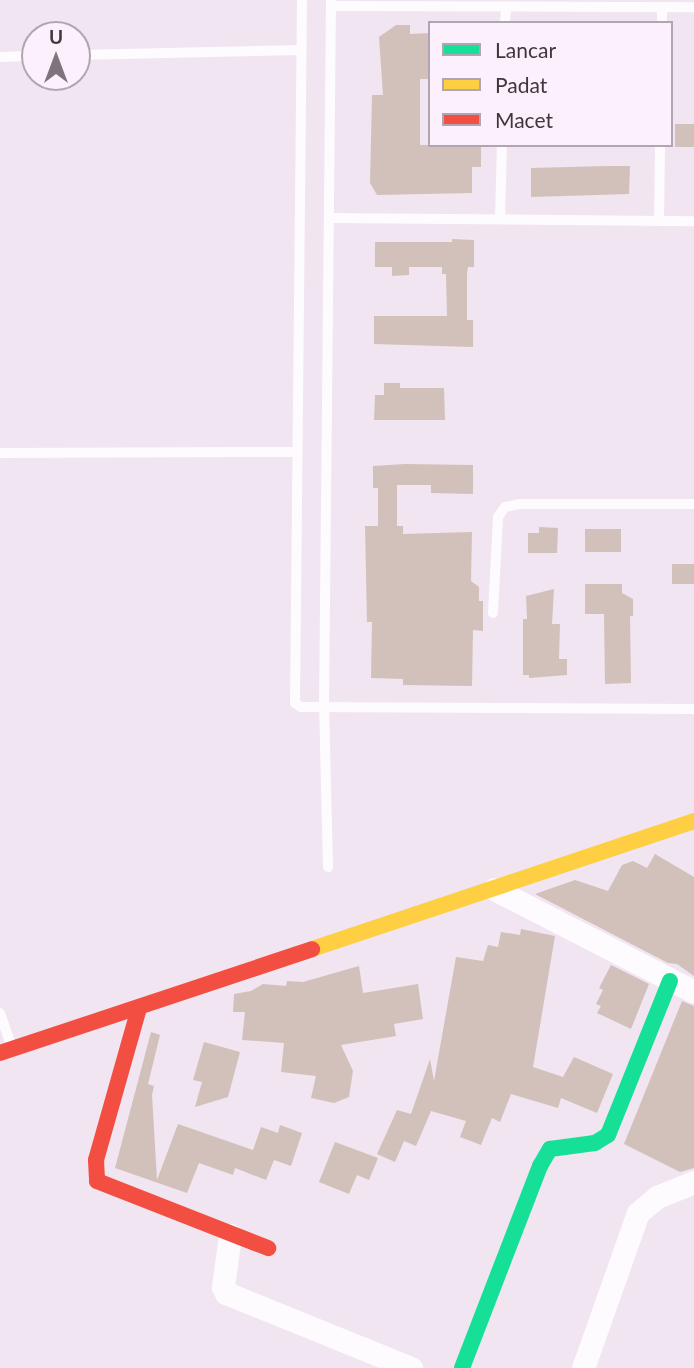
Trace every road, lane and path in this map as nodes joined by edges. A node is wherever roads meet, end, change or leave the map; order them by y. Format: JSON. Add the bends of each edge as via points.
{"nodes":[{"id":1,"x":302,"y":0,"type":"edge"},
{"id":2,"x":331,"y":3,"type":"edge"},
{"id":3,"x":506,"y":7,"type":"junction"},
{"id":4,"x":662,"y":7,"type":"junction"},
{"id":5,"x":694,"y":7,"type":"edge"},
{"id":6,"x":505,"y":21,"type":"edge"},
{"id":7,"x":662,"y":21,"type":"edge"},
{"id":8,"x":301,"y":50,"type":"junction"},
{"id":9,"x":91,"y":55,"type":"edge"},
{"id":10,"x":21,"y":56,"type":"edge"},
{"id":11,"x":0,"y":57,"type":"edge"},
{"id":12,"x":502,"y":147,"type":"edge"},
{"id":13,"x":660,"y":147,"type":"edge"},
{"id":14,"x":330,"y":218,"type":"junction"},
{"id":15,"x":500,"y":219,"type":"junction"},
{"id":16,"x":659,"y":221,"type":"junction"},
{"id":17,"x":694,"y":221,"type":"edge"},
{"id":18,"x":296,"y":452,"type":"junction"},
{"id":19,"x":0,"y":453,"type":"edge"},
{"id":20,"x":694,"y":505,"type":"edge"},
{"id":21,"x":494,"y":613,"type":"dead end"},
{"id":22,"x":324,"y":705,"type":"junction"},
{"id":23,"x":694,"y":709,"type":"edge"},
{"id":24,"x":694,"y":821,"type":"edge"},
{"id":25,"x":328,"y":867,"type":"dead end"},
{"id":26,"x":494,"y":889,"type":"junction"},
{"id":27,"x":670,"y":981,"type":"junction"},
{"id":28,"x":694,"y":992,"type":"edge"},
{"id":29,"x":139,"y":1009,"type":"junction"},
{"id":30,"x":0,"y":1013,"type":"edge"},
{"id":31,"x":6,"y":1050,"type":"edge"},
{"id":32,"x":694,"y":1182,"type":"edge"},
{"id":33,"x":230,"y":1235,"type":"junction"},
{"id":34,"x":268,"y":1248,"type":"dead end"},
{"id":35,"x":411,"y":1368,"type":"edge"},
{"id":36,"x":462,"y":1368,"type":"edge"},
{"id":37,"x":583,"y":1368,"type":"edge"}],
"edges":[{"from":1,"to":8,"type":"lane"},
{"from":2,"to":3,"type":"lane"},
{"from":2,"to":14,"type":"lane"},
{"from":3,"to":4,"type":"lane"},
{"from":3,"to":6,"type":"lane"},
{"from":4,"to":5,"type":"lane"},
{"from":4,"to":7,"type":"lane"},
{"from":8,"to":9,"type":"lane"},
{"from":8,"to":18,"type":"lane"},
{"from":10,"to":11,"type":"lane"},
{"from":12,"to":15,"type":"lane"},
{"from":13,"to":16,"type":"lane"},
{"from":14,"to":15,"type":"lane"},
{"from":14,"to":22,"type":"lane"},
{"from":15,"to":16,"type":"lane"},
{"from":16,"to":17,"type":"lane"},
{"from":18,"to":19,"type":"lane"},
{"from":18,"to":22,"type":"lane","via":[[293,699],[301,707]]},
{"from":20,"to":21,"type":"lane","via":[[522,504],[505,508],[498,517]]},
{"from":22,"to":23,"type":"lane"},
{"from":22,"to":25,"type":"lane"},
{"from":24,"to":26,"type":"street"},
{"from":26,"to":27,"type":"street"},
{"from":26,"to":29,"type":"street"},
{"from":27,"to":28,"type":"street"},
{"from":27,"to":36,"type":"street","via":[[608,1135],[595,1143],[550,1149],[540,1166]]},
{"from":29,"to":31,"type":"street"},
{"from":29,"to":33,"type":"street","via":[[96,1160],[97,1181]]},
{"from":30,"to":31,"type":"lane"},
{"from":32,"to":37,"type":"street","via":[[657,1197],[638,1213]]},
{"from":33,"to":34,"type":"street"},
{"from":33,"to":35,"type":"street","via":[[226,1293]]}]}
